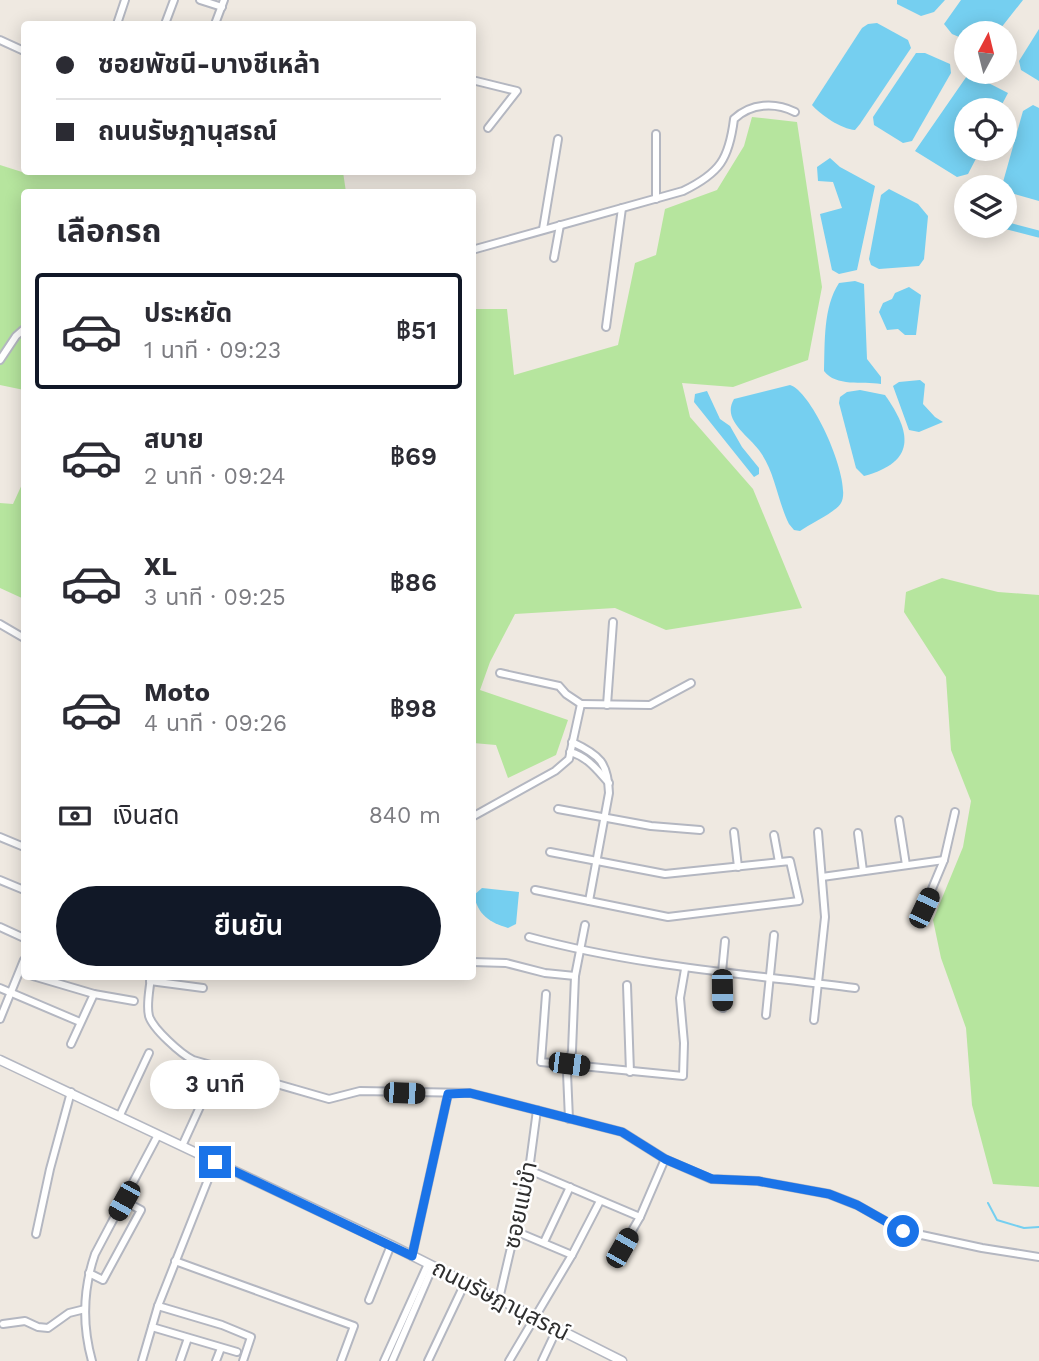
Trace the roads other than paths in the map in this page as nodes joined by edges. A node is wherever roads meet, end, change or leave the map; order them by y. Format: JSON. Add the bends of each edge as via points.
{"nodes":[{"id":1,"x":125,"y":0,"type":"edge"},
{"id":2,"x":174,"y":0,"type":"edge"},
{"id":3,"x":200,"y":0,"type":"edge"},
{"id":4,"x":223,"y":4,"type":"edge"},
{"id":5,"x":118,"y":21,"type":"edge"},
{"id":6,"x":165,"y":21,"type":"edge"},
{"id":7,"x":216,"y":21,"type":"edge"},
{"id":8,"x":0,"y":40,"type":"edge"},
{"id":9,"x":21,"y":50,"type":"edge"},
{"id":10,"x":476,"y":81,"type":"edge"},
{"id":11,"x":795,"y":112,"type":"dead end"},
{"id":12,"x":488,"y":128,"type":"dead end"},
{"id":13,"x":656,"y":134,"type":"dead end"},
{"id":14,"x":558,"y":139,"type":"dead end"},
{"id":15,"x":656,"y":199,"type":"junction"},
{"id":16,"x":622,"y":208,"type":"junction"},
{"id":17,"x":560,"y":225,"type":"junction"},
{"id":18,"x":543,"y":229,"type":"junction"},
{"id":19,"x":476,"y":249,"type":"edge"},
{"id":20,"x":554,"y":258,"type":"dead end"},
{"id":21,"x":606,"y":327,"type":"dead end"},
{"id":22,"x":21,"y":331,"type":"edge"},
{"id":23,"x":0,"y":360,"type":"edge"},
{"id":24,"x":612,"y":622,"type":"dead end"},
{"id":25,"x":0,"y":624,"type":"edge"},
{"id":26,"x":21,"y":636,"type":"edge"},
{"id":27,"x":500,"y":673,"type":"dead end"},
{"id":28,"x":691,"y":683,"type":"dead end"},
{"id":29,"x":581,"y":704,"type":"junction"},
{"id":30,"x":607,"y":705,"type":"junction"},
{"id":31,"x":572,"y":742,"type":"junction"},
{"id":32,"x":570,"y":752,"type":"junction"},
{"id":33,"x":609,"y":783,"type":"junction"},
{"id":34,"x":558,"y":809,"type":"dead end"},
{"id":35,"x":955,"y":812,"type":"dead end"},
{"id":36,"x":476,"y":815,"type":"edge"},
{"id":37,"x":604,"y":818,"type":"junction"},
{"id":38,"x":900,"y":820,"type":"dead end"},
{"id":39,"x":700,"y":830,"type":"dead end"},
{"id":40,"x":734,"y":832,"type":"dead end"},
{"id":41,"x":818,"y":832,"type":"dead end"},
{"id":42,"x":858,"y":833,"type":"dead end"},
{"id":43,"x":774,"y":835,"type":"dead end"},
{"id":44,"x":0,"y":836,"type":"edge"},
{"id":45,"x":21,"y":846,"type":"edge"},
{"id":46,"x":550,"y":852,"type":"dead end"},
{"id":47,"x":944,"y":860,"type":"junction"},
{"id":48,"x":597,"y":861,"type":"junction"},
{"id":49,"x":779,"y":862,"type":"junction"},
{"id":50,"x":906,"y":865,"type":"junction"},
{"id":51,"x":738,"y":867,"type":"junction"},
{"id":52,"x":863,"y":871,"type":"junction"},
{"id":53,"x":822,"y":877,"type":"junction"},
{"id":54,"x":0,"y":880,"type":"edge"},
{"id":55,"x":21,"y":889,"type":"edge"},
{"id":56,"x":535,"y":890,"type":"dead end"},
{"id":57,"x":589,"y":901,"type":"junction"},
{"id":58,"x":924,"y":908,"type":"dead end"},
{"id":59,"x":585,"y":925,"type":"dead end"},
{"id":60,"x":0,"y":927,"type":"edge"},
{"id":61,"x":774,"y":935,"type":"dead end"},
{"id":62,"x":21,"y":937,"type":"edge"},
{"id":63,"x":529,"y":937,"type":"dead end"},
{"id":64,"x":725,"y":941,"type":"dead end"},
{"id":65,"x":580,"y":950,"type":"junction"},
{"id":66,"x":476,"y":962,"type":"edge"},
{"id":67,"x":685,"y":969,"type":"junction"},
{"id":68,"x":722,"y":972,"type":"junction"},
{"id":69,"x":21,"y":975,"type":"edge"},
{"id":70,"x":575,"y":976,"type":"junction"},
{"id":71,"x":770,"y":978,"type":"junction"},
{"id":72,"x":47,"y":980,"type":"edge"},
{"id":73,"x":151,"y":980,"type":"edge"},
{"id":74,"x":157,"y":980,"type":"edge"},
{"id":75,"x":817,"y":984,"type":"junction"},
{"id":76,"x":627,"y":985,"type":"dead end"},
{"id":77,"x":0,"y":988,"type":"edge"},
{"id":78,"x":203,"y":988,"type":"dead end"},
{"id":79,"x":855,"y":988,"type":"dead end"},
{"id":80,"x":12,"y":993,"type":"junction"},
{"id":81,"x":546,"y":993,"type":"dead end"},
{"id":82,"x":94,"y":994,"type":"junction"},
{"id":83,"x":134,"y":1001,"type":"dead end"},
{"id":84,"x":723,"y":1007,"type":"dead end"},
{"id":85,"x":766,"y":1015,"type":"dead end"},
{"id":86,"x":0,"y":1020,"type":"edge"},
{"id":87,"x":814,"y":1020,"type":"dead end"},
{"id":88,"x":80,"y":1021,"type":"junction"},
{"id":89,"x":71,"y":1044,"type":"dead end"},
{"id":90,"x":149,"y":1053,"type":"dead end"},
{"id":91,"x":0,"y":1060,"type":"edge"},
{"id":92,"x":569,"y":1064,"type":"junction"},
{"id":93,"x":630,"y":1072,"type":"junction"},
{"id":94,"x":214,"y":1076,"type":"dead end"},
{"id":95,"x":71,"y":1092,"type":"junction"},
{"id":96,"x":448,"y":1094,"type":"junction"},
{"id":97,"x":537,"y":1110,"type":"junction"},
{"id":98,"x":120,"y":1115,"type":"junction"},
{"id":99,"x":569,"y":1119,"type":"junction"},
{"id":100,"x":158,"y":1135,"type":"junction"},
{"id":101,"x":182,"y":1146,"type":"junction"},
{"id":102,"x":665,"y":1159,"type":"junction"},
{"id":103,"x":215,"y":1162,"type":"junction"},
{"id":104,"x":529,"y":1170,"type":"junction"},
{"id":105,"x":570,"y":1188,"type":"junction"},
{"id":106,"x":124,"y":1201,"type":"junction"},
{"id":107,"x":600,"y":1201,"type":"junction"},
{"id":108,"x":640,"y":1217,"type":"junction"},
{"id":109,"x":515,"y":1231,"type":"junction"},
{"id":110,"x":36,"y":1234,"type":"dead end"},
{"id":111,"x":544,"y":1242,"type":"junction"},
{"id":112,"x":391,"y":1245,"type":"junction"},
{"id":113,"x":622,"y":1248,"type":"dead end"},
{"id":114,"x":572,"y":1255,"type":"junction"},
{"id":115,"x":412,"y":1256,"type":"junction"},
{"id":116,"x":1039,"y":1257,"type":"edge"},
{"id":117,"x":175,"y":1261,"type":"junction"},
{"id":118,"x":431,"y":1265,"type":"junction"},
{"id":119,"x":89,"y":1273,"type":"junction"},
{"id":120,"x":465,"y":1283,"type":"junction"},
{"id":121,"x":499,"y":1299,"type":"junction"},
{"id":122,"x":369,"y":1300,"type":"dead end"},
{"id":123,"x":158,"y":1306,"type":"junction"},
{"id":124,"x":85,"y":1309,"type":"junction"},
{"id":125,"x":534,"y":1317,"type":"junction"},
{"id":126,"x":3,"y":1324,"type":"dead end"},
{"id":127,"x":152,"y":1327,"type":"junction"},
{"id":128,"x":557,"y":1329,"type":"junction"},
{"id":129,"x":188,"y":1338,"type":"junction"},
{"id":130,"x":221,"y":1348,"type":"junction"},
{"id":131,"x":237,"y":1352,"type":"dead end"},
{"id":132,"x":612,"y":1359,"type":"edge"},
{"id":133,"x":92,"y":1361,"type":"edge"},
{"id":134,"x":142,"y":1361,"type":"edge"},
{"id":135,"x":180,"y":1361,"type":"edge"},
{"id":136,"x":216,"y":1361,"type":"edge"},
{"id":137,"x":243,"y":1361,"type":"edge"},
{"id":138,"x":341,"y":1361,"type":"edge"},
{"id":139,"x":384,"y":1361,"type":"edge"},
{"id":140,"x":392,"y":1361,"type":"edge"},
{"id":141,"x":428,"y":1361,"type":"edge"},
{"id":142,"x":509,"y":1361,"type":"edge"},
{"id":143,"x":542,"y":1361,"type":"edge"},
{"id":144,"x":622,"y":1361,"type":"edge"}],
"edges":[{"from":1,"to":5,"type":"street"},
{"from":2,"to":6,"type":"street"},
{"from":3,"to":4,"type":"street"},
{"from":4,"to":7,"type":"street"},
{"from":8,"to":9,"type":"street"},
{"from":10,"to":12,"type":"street","via":[[517,91]]},
{"from":11,"to":15,"type":"street","via":[[780,105],[741,112],[734,119],[724,161],[701,183]]},
{"from":13,"to":15,"type":"street"},
{"from":14,"to":18,"type":"street"},
{"from":15,"to":16,"type":"street"},
{"from":16,"to":17,"type":"street"},
{"from":16,"to":21,"type":"street"},
{"from":17,"to":18,"type":"street"},
{"from":17,"to":20,"type":"street"},
{"from":18,"to":19,"type":"street"},
{"from":22,"to":23,"type":"street"},
{"from":24,"to":30,"type":"street"},
{"from":25,"to":26,"type":"street"},
{"from":27,"to":29,"type":"street","via":[[559,686]]},
{"from":28,"to":30,"type":"street","via":[[650,705]]},
{"from":29,"to":30,"type":"street"},
{"from":29,"to":31,"type":"street"},
{"from":31,"to":32,"type":"street"},
{"from":31,"to":33,"type":"street","via":[[599,758]]},
{"from":32,"to":33,"type":"street","via":[[590,762]]},
{"from":32,"to":36,"type":"street","via":[[569,759],[555,771]]},
{"from":33,"to":37,"type":"street"},
{"from":34,"to":37,"type":"street"},
{"from":35,"to":47,"type":"street"},
{"from":37,"to":39,"type":"street"},
{"from":37,"to":48,"type":"street"},
{"from":38,"to":50,"type":"street"},
{"from":40,"to":51,"type":"street"},
{"from":41,"to":53,"type":"street"},
{"from":42,"to":52,"type":"street"},
{"from":43,"to":49,"type":"street"},
{"from":44,"to":45,"type":"street"},
{"from":46,"to":48,"type":"street"},
{"from":47,"to":50,"type":"street"},
{"from":47,"to":58,"type":"street"},
{"from":48,"to":51,"type":"street","via":[[665,874]]},
{"from":48,"to":57,"type":"street"},
{"from":49,"to":51,"type":"street"},
{"from":49,"to":57,"type":"street","via":[[790,861],[799,901],[668,917]]},
{"from":50,"to":52,"type":"street"},
{"from":52,"to":53,"type":"street"},
{"from":53,"to":75,"type":"street","via":[[825,917]]},
{"from":54,"to":55,"type":"street"},
{"from":56,"to":57,"type":"street"},
{"from":59,"to":65,"type":"street"},
{"from":60,"to":62,"type":"street"},
{"from":61,"to":71,"type":"street"},
{"from":63,"to":65,"type":"street"},
{"from":64,"to":68,"type":"street"},
{"from":65,"to":67,"type":"street"},
{"from":65,"to":70,"type":"street"},
{"from":66,"to":70,"type":"street"},
{"from":67,"to":68,"type":"street"},
{"from":67,"to":93,"type":"street","via":[[680,998],[683,1076]]},
{"from":68,"to":71,"type":"street"},
{"from":68,"to":84,"type":"street"},
{"from":69,"to":80,"type":"street"},
{"from":70,"to":92,"type":"street"},
{"from":71,"to":75,"type":"street"},
{"from":71,"to":85,"type":"street"},
{"from":72,"to":82,"type":"street"},
{"from":73,"to":96,"type":"street","via":[[150,1020],[178,1051],[193,1060],[329,1099],[360,1091]]},
{"from":74,"to":78,"type":"street"},
{"from":75,"to":79,"type":"street"},
{"from":75,"to":87,"type":"street"},
{"from":76,"to":93,"type":"street"},
{"from":77,"to":80,"type":"street"},
{"from":80,"to":86,"type":"street"},
{"from":80,"to":88,"type":"street"},
{"from":81,"to":92,"type":"street","via":[[541,1062]]},
{"from":82,"to":83,"type":"street"},
{"from":82,"to":88,"type":"street"},
{"from":88,"to":89,"type":"street"},
{"from":90,"to":98,"type":"street"},
{"from":91,"to":95,"type":"street","name":"ถนนรัษฎานุสรณ์"},
{"from":92,"to":93,"type":"street"},
{"from":92,"to":99,"type":"street"},
{"from":94,"to":101,"type":"street"},
{"from":95,"to":98,"type":"street","name":"ถนนรัษฎานุสรณ์"},
{"from":95,"to":110,"type":"street"},
{"from":96,"to":97,"type":"street","via":[[470,1093]]},
{"from":96,"to":115,"type":"street"},
{"from":97,"to":99,"type":"street"},
{"from":97,"to":104,"type":"street","name":"ซอยแม่ขำ"},
{"from":98,"to":100,"type":"street","name":"ถนนรัษฎานุสรณ์"},
{"from":99,"to":102,"type":"street","via":[[622,1132]]},
{"from":100,"to":101,"type":"street","name":"ถนนรัษฎานุสรณ์"},
{"from":100,"to":106,"type":"street"},
{"from":101,"to":103,"type":"street","name":"ถนนรัษฎานุสรณ์"},
{"from":102,"to":108,"type":"street"},
{"from":102,"to":116,"type":"street","via":[[712,1179],[758,1181],[829,1194],[903,1231]]},
{"from":103,"to":112,"type":"street","name":"ถนนรัษฎานุสรณ์"},
{"from":103,"to":117,"type":"street"},
{"from":104,"to":105,"type":"street"},
{"from":104,"to":109,"type":"street","name":"ซอยแม่ขำ"},
{"from":105,"to":107,"type":"street"},
{"from":105,"to":111,"type":"street"},
{"from":106,"to":119,"type":"street"},
{"from":106,"to":119,"type":"street","via":[[141,1210],[103,1280]]},
{"from":107,"to":108,"type":"street"},
{"from":107,"to":114,"type":"street"},
{"from":108,"to":113,"type":"street"},
{"from":109,"to":111,"type":"street"},
{"from":109,"to":121,"type":"street","name":"ซอยแม่ขำ"},
{"from":111,"to":114,"type":"street"},
{"from":112,"to":115,"type":"street","name":"ถนนรัษฎานุสรณ์"},
{"from":112,"to":122,"type":"street"},
{"from":114,"to":125,"type":"street"},
{"from":115,"to":118,"type":"street","name":"ถนนรัษฎานุสรณ์"},
{"from":117,"to":123,"type":"street"},
{"from":117,"to":138,"type":"street","via":[[354,1325]]},
{"from":118,"to":120,"type":"street","name":"ถนนรัษฎานุสรณ์"},
{"from":118,"to":139,"type":"street"},
{"from":118,"to":140,"type":"street"},
{"from":119,"to":124,"type":"street"},
{"from":120,"to":121,"type":"street","name":"ถนนรัษฎานุสรณ์"},
{"from":120,"to":141,"type":"street"},
{"from":121,"to":125,"type":"street","name":"ถนนรัษฎานุสรณ์"},
{"from":123,"to":127,"type":"street"},
{"from":123,"to":137,"type":"street","via":[[251,1337]]},
{"from":124,"to":126,"type":"street","via":[[69,1313],[48,1328],[26,1321]]},
{"from":124,"to":133,"type":"street"},
{"from":125,"to":128,"type":"street","name":"ถนนรัษฎานุสรณ์"},
{"from":125,"to":142,"type":"street"},
{"from":127,"to":129,"type":"street"},
{"from":127,"to":134,"type":"street"},
{"from":128,"to":132,"type":"street","name":"ถนนรัษฎานุสรณ์"},
{"from":128,"to":143,"type":"street"},
{"from":129,"to":130,"type":"street"},
{"from":129,"to":135,"type":"street"},
{"from":130,"to":131,"type":"street"},
{"from":130,"to":136,"type":"street"},
{"from":132,"to":144,"type":"street","name":"ถนนรัษฎานุสรณ์"}]}
